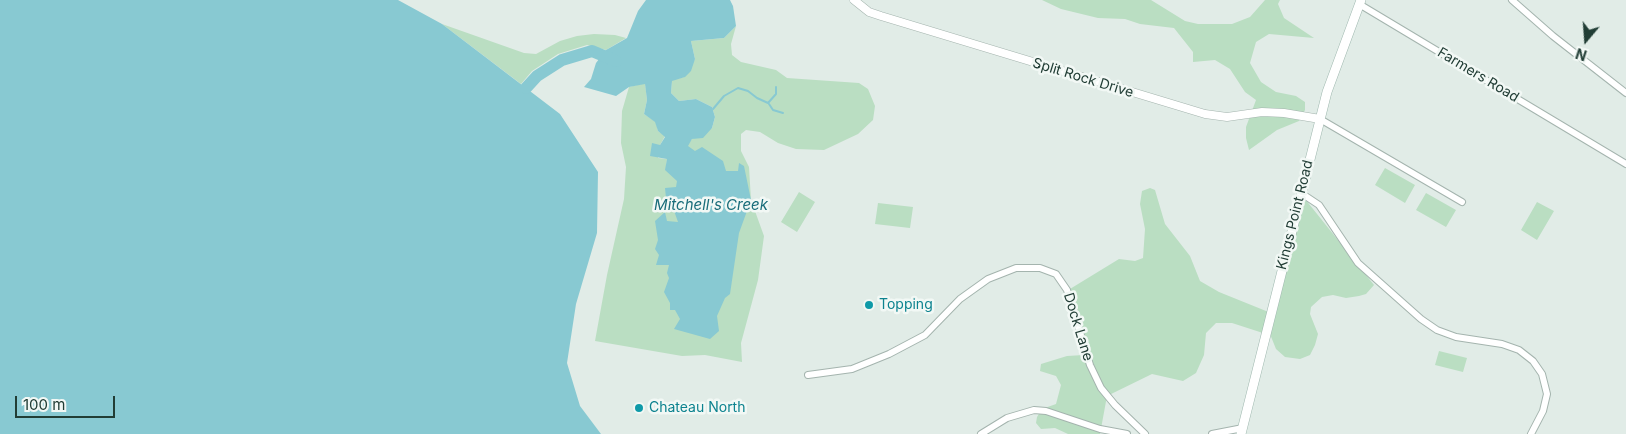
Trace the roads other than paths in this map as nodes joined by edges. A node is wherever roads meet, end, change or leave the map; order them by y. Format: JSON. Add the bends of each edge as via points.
{"nodes":[{"id":1,"x":854,"y":0,"type":"edge"},
{"id":2,"x":1512,"y":0,"type":"edge"},
{"id":3,"x":1360,"y":2,"type":"edge"},
{"id":4,"x":1626,"y":93,"type":"edge"},
{"id":5,"x":1320,"y":119,"type":"junction"},
{"id":6,"x":1626,"y":164,"type":"edge"},
{"id":7,"x":1301,"y":193,"type":"junction"},
{"id":8,"x":1462,"y":202,"type":"dead end"},
{"id":9,"x":808,"y":375,"type":"dead end"},
{"id":10,"x":1242,"y":431,"type":"edge"},
{"id":11,"x":981,"y":434,"type":"edge"},
{"id":12,"x":1127,"y":434,"type":"edge"},
{"id":13,"x":1145,"y":434,"type":"edge"},
{"id":14,"x":1212,"y":434,"type":"edge"},
{"id":15,"x":1531,"y":434,"type":"edge"}],
"edges":[{"from":1,"to":5,"type":"street","name":"Split Rock Drive","via":[[881,16],[1205,114],[1227,117],[1262,112]]},
{"from":2,"to":4,"type":"street","via":[[1552,36]]},
{"from":3,"to":5,"type":"main road","name":"Kings Point Road","via":[[1331,77]]},
{"from":3,"to":6,"type":"street","name":"Farmers Road"},
{"from":5,"to":7,"type":"main road","name":"Kings Point Road"},
{"from":5,"to":8,"type":"street"},
{"from":7,"to":10,"type":"main road","name":"Kings Point Road"},
{"from":7,"to":15,"type":"street","via":[[1318,205],[1358,262],[1421,319],[1456,337],[1519,350],[1533,361],[1542,374],[1547,394],[1543,411]]},
{"from":9,"to":13,"type":"street","name":"Dock Lane","via":[[852,369],[889,354],[925,335],[960,299],[988,279],[1016,268],[1040,268],[1056,274],[1067,290],[1090,365],[1101,388]]},
{"from":10,"to":14,"type":"street"},
{"from":11,"to":12,"type":"street","via":[[1007,418],[1034,410]]}]}
